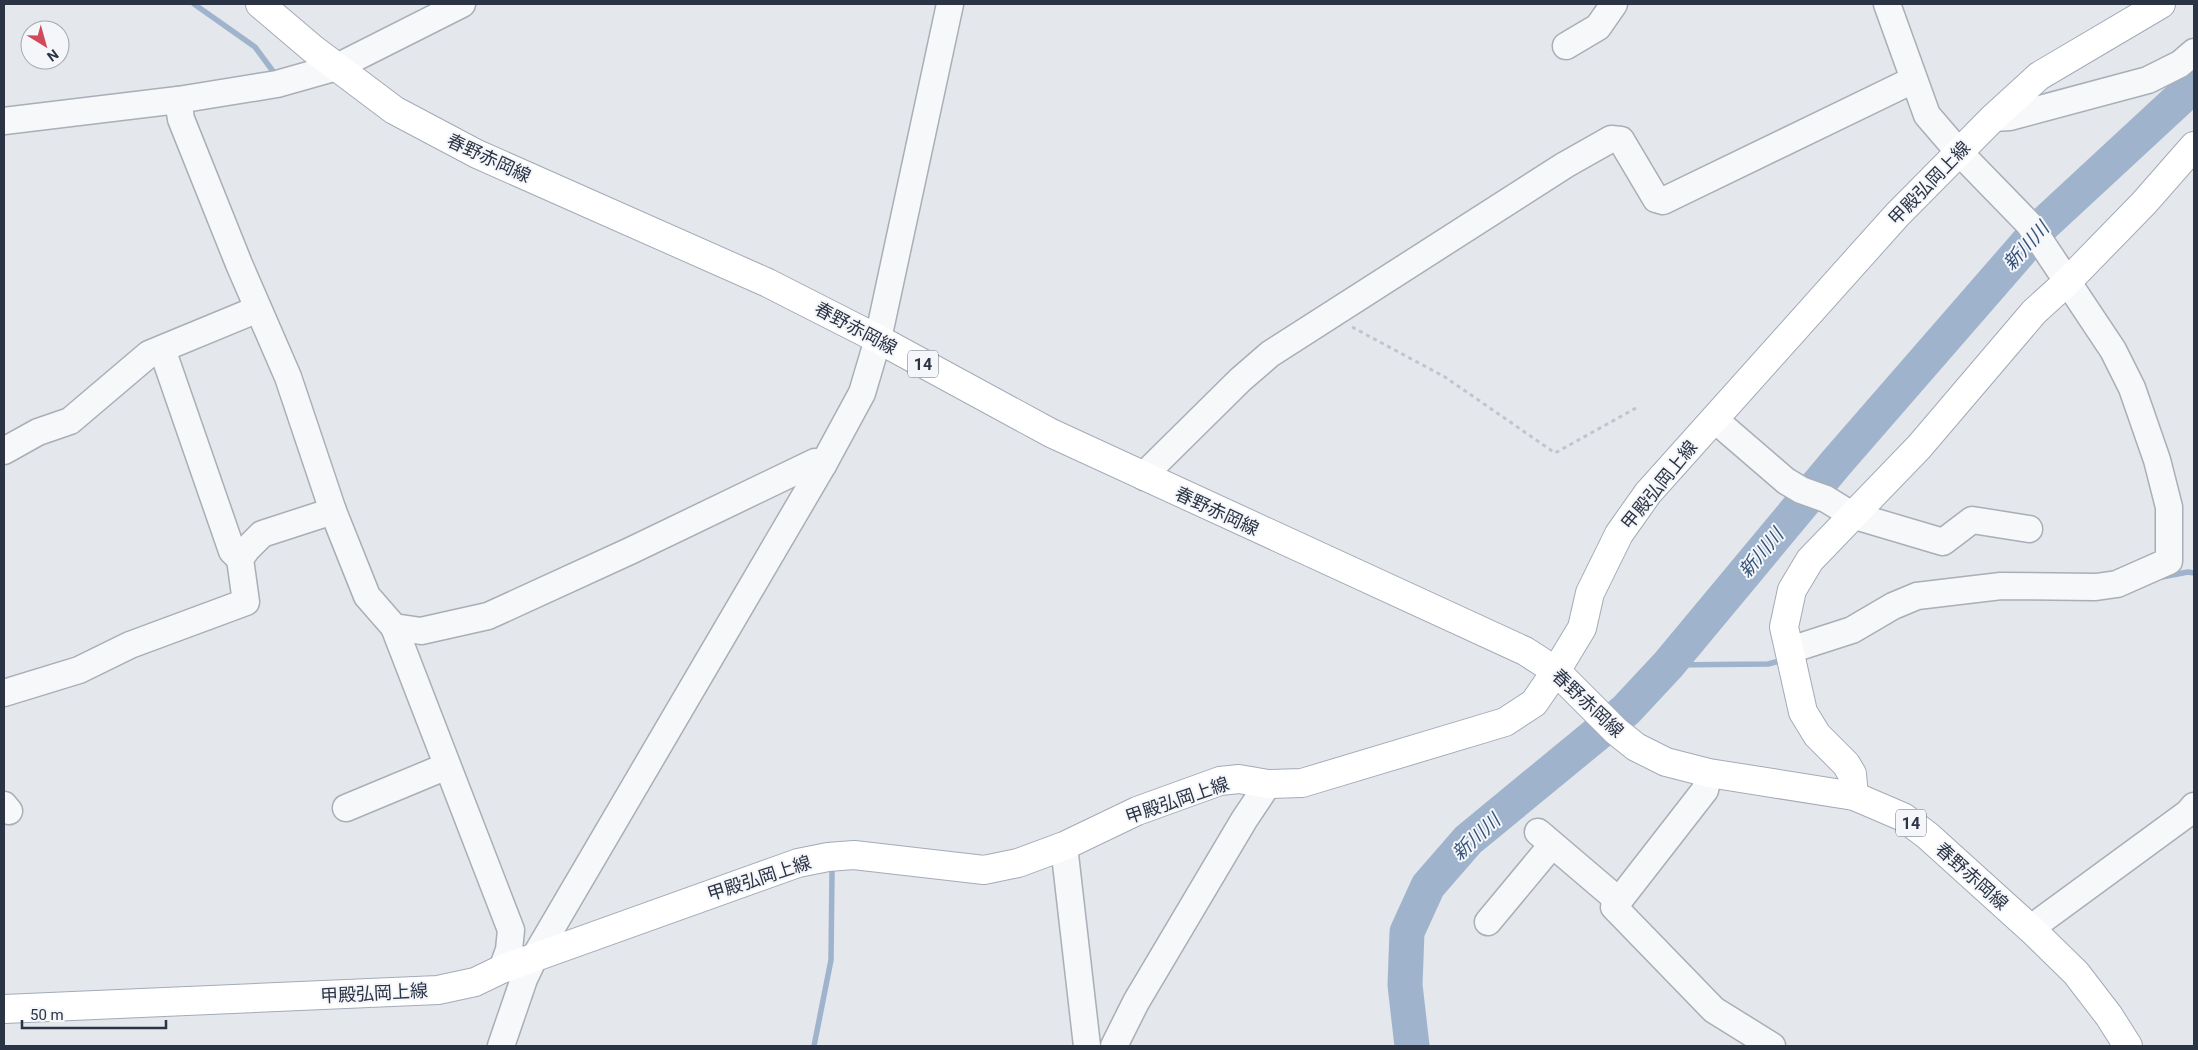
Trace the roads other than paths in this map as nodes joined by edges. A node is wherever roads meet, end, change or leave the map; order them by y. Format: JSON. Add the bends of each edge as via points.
{"nodes":[{"id":1,"x":260,"y":4,"type":"edge"},
{"id":2,"x":462,"y":4,"type":"edge"},
{"id":3,"x":950,"y":4,"type":"edge"},
{"id":4,"x":1614,"y":4,"type":"edge"},
{"id":5,"x":1887,"y":4,"type":"edge"},
{"id":6,"x":2161,"y":4,"type":"edge"},
{"id":7,"x":1566,"y":46,"type":"dead end"},
{"id":8,"x":2194,"y":52,"type":"edge"},
{"id":9,"x":337,"y":67,"type":"junction"},
{"id":10,"x":1913,"y":80,"type":"junction"},
{"id":11,"x":178,"y":100,"type":"junction"},
{"id":12,"x":1993,"y":118,"type":"junction"},
{"id":13,"x":4,"y":122,"type":"edge"},
{"id":14,"x":2194,"y":146,"type":"edge"},
{"id":15,"x":1958,"y":151,"type":"junction"},
{"id":16,"x":2067,"y":282,"type":"junction"},
{"id":17,"x":258,"y":309,"type":"junction"},
{"id":18,"x":878,"y":339,"type":"junction"},
{"id":19,"x":162,"y":349,"type":"junction"},
{"id":20,"x":1714,"y":419,"type":"junction"},
{"id":21,"x":4,"y":451,"type":"edge"},
{"id":22,"x":823,"y":465,"type":"junction"},
{"id":23,"x":1144,"y":477,"type":"junction"},
{"id":24,"x":333,"y":511,"type":"junction"},
{"id":25,"x":1852,"y":515,"type":"junction"},
{"id":26,"x":2029,"y":529,"type":"dead end"},
{"id":27,"x":240,"y":559,"type":"junction"},
{"id":28,"x":394,"y":627,"type":"junction"},
{"id":29,"x":1792,"y":657,"type":"junction"},
{"id":30,"x":1556,"y":670,"type":"junction"},
{"id":31,"x":4,"y":693,"type":"edge"},
{"id":32,"x":448,"y":766,"type":"junction"},
{"id":33,"x":1709,"y":773,"type":"junction"},
{"id":34,"x":1268,"y":784,"type":"junction"},
{"id":35,"x":1854,"y":796,"type":"junction"},
{"id":36,"x":2194,"y":806,"type":"edge"},
{"id":37,"x":346,"y":808,"type":"dead end"},
{"id":38,"x":1064,"y":846,"type":"junction"},
{"id":39,"x":1619,"y":901,"type":"junction"},
{"id":40,"x":1488,"y":922,"type":"dead end"},
{"id":41,"x":2032,"y":930,"type":"junction"},
{"id":42,"x":534,"y":958,"type":"junction"},
{"id":43,"x":502,"y":969,"type":"junction"},
{"id":44,"x":4,"y":1009,"type":"edge"},
{"id":45,"x":501,"y":1046,"type":"edge"},
{"id":46,"x":1088,"y":1046,"type":"edge"},
{"id":47,"x":1114,"y":1046,"type":"edge"},
{"id":48,"x":1772,"y":1046,"type":"edge"},
{"id":49,"x":2128,"y":1046,"type":"edge"}],
"edges":[{"from":1,"to":9,"type":"main road","name":"春野赤岡線","number":"14"},
{"from":2,"to":9,"type":"street"},
{"from":3,"to":18,"type":"street"},
{"from":4,"to":7,"type":"street","via":[[1598,27]]},
{"from":5,"to":10,"type":"street"},
{"from":6,"to":12,"type":"main road","name":"甲殿弘岡上線","via":[[2039,76]]},
{"from":8,"to":12,"type":"street","via":[[2180,64],[2148,80],[2010,117]]},
{"from":9,"to":11,"type":"street","via":[[277,84]]},
{"from":9,"to":18,"type":"main road","name":"春野赤岡線","number":"14","via":[[394,110],[477,154],[768,282]]},
{"from":10,"to":15,"type":"street","via":[[1927,115]]},
{"from":10,"to":23,"type":"street","via":[[1663,201],[1656,199],[1621,140],[1611,139],[1565,165],[1270,354]]},
{"from":11,"to":13,"type":"street"},
{"from":11,"to":17,"type":"street","via":[[182,119]]},
{"from":12,"to":15,"type":"main road","name":"甲殿弘岡上線"},
{"from":14,"to":16,"type":"main road"},
{"from":15,"to":16,"type":"street","via":[[2029,224]]},
{"from":15,"to":20,"type":"main road","name":"甲殿弘岡上線"},
{"from":16,"to":25,"type":"main road","via":[[2034,312],[1919,447]]},
{"from":16,"to":29,"type":"street","via":[[2113,350],[2132,388],[2157,460],[2168,507],[2169,561],[2117,584],[2096,587],[2001,586],[1917,596]]},
{"from":17,"to":19,"type":"street"},
{"from":17,"to":24,"type":"street","via":[[288,377]]},
{"from":18,"to":22,"type":"street","via":[[862,393]]},
{"from":18,"to":23,"type":"main road","name":"春野赤岡線","number":"14","via":[[1051,433]]},
{"from":19,"to":21,"type":"street","via":[[149,354],[70,421],[38,432]]},
{"from":19,"to":27,"type":"street","via":[[232,551]]},
{"from":20,"to":25,"type":"street","via":[[1786,481]]},
{"from":20,"to":30,"type":"main road","name":"甲殿弘岡上線","via":[[1648,493],[1619,534],[1590,593],[1582,628]]},
{"from":22,"to":28,"type":"street","via":[[815,462],[630,552],[488,616],[421,631]]},
{"from":22,"to":42,"type":"street"},
{"from":23,"to":30,"type":"main road","name":"春野赤岡線","number":"14","via":[[1525,651]]},
{"from":24,"to":27,"type":"street","via":[[262,534]]},
{"from":24,"to":28,"type":"street","via":[[367,596]]},
{"from":25,"to":26,"type":"street","via":[[1943,542],[1972,520]]},
{"from":25,"to":29,"type":"main road","via":[[1810,560],[1792,590],[1784,627]]},
{"from":27,"to":31,"type":"street","via":[[246,602],[130,645],[79,670]]},
{"from":28,"to":32,"type":"street"},
{"from":29,"to":35,"type":"main road","via":[[1803,712],[1817,735],[1846,764],[1852,774]]},
{"from":30,"to":33,"type":"main road","name":"春野赤岡線","number":"14","via":[[1636,747],[1666,762]]},
{"from":30,"to":34,"type":"main road","name":"甲殿弘岡上線","via":[[1534,702],[1505,722],[1302,783]]},
{"from":32,"to":37,"type":"street"},
{"from":32,"to":43,"type":"street","via":[[511,930]]},
{"from":33,"to":35,"type":"main road","name":"春野赤岡線","number":"14"},
{"from":33,"to":39,"type":"street","via":[[1705,790]]},
{"from":34,"to":38,"type":"main road","name":"甲殿弘岡上線","via":[[1239,779],[1220,781],[1137,811]]},
{"from":34,"to":47,"type":"street","via":[[1140,994]]},
{"from":35,"to":41,"type":"main road","name":"春野赤岡線","number":"14","via":[[1909,822]]},
{"from":36,"to":41,"type":"street"},
{"from":38,"to":42,"type":"main road","name":"甲殿弘岡上線","via":[[1018,863],[984,870],[854,855],[798,863]]},
{"from":38,"to":46,"type":"street"},
{"from":39,"to":40,"type":"street","via":[[1545,838]]},
{"from":39,"to":48,"type":"street","via":[[1614,908],[1714,1010]]},
{"from":41,"to":49,"type":"main road","name":"春野赤岡線","number":"14","via":[[2076,973]]},
{"from":42,"to":43,"type":"main road","name":"甲殿弘岡上線"},
{"from":42,"to":45,"type":"street"},
{"from":43,"to":44,"type":"main road","name":"甲殿弘岡上線","via":[[475,982],[438,990]]}]}
